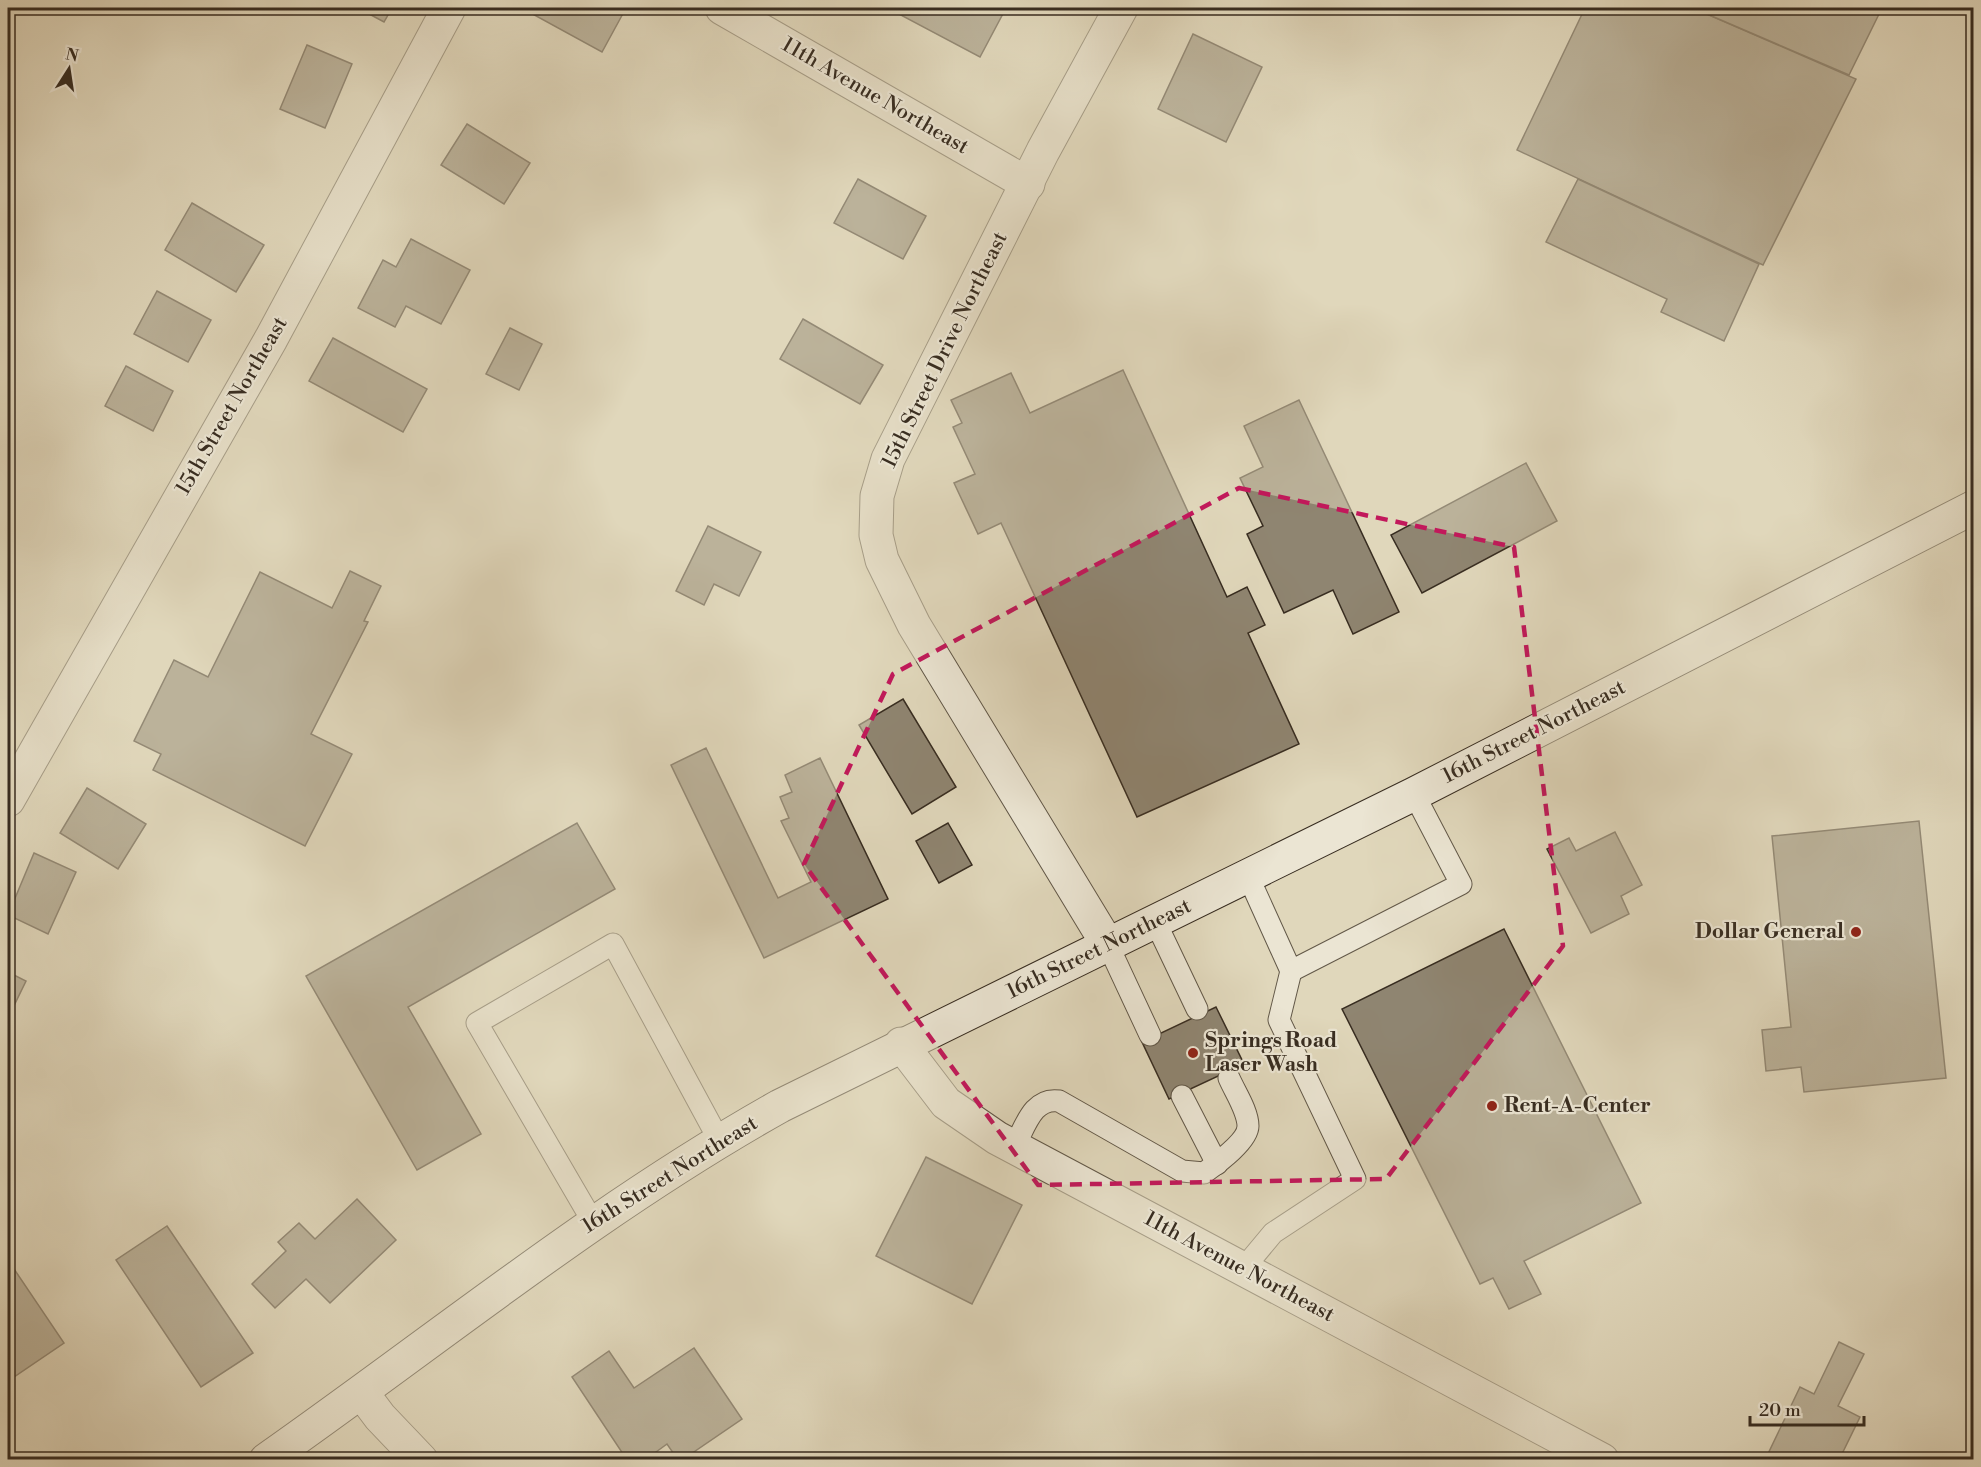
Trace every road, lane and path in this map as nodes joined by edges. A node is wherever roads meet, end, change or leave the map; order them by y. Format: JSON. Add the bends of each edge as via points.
{"nodes":[{"id":1,"x":449,"y":8,"type":"edge"},
{"id":2,"x":722,"y":8,"type":"edge"},
{"id":3,"x":1121,"y":8,"type":"edge"},
{"id":4,"x":1028,"y":184,"type":"junction"},
{"id":5,"x":1974,"y":507,"type":"edge"},
{"id":6,"x":1414,"y":794,"type":"junction"},
{"id":7,"x":8,"y":800,"type":"edge"},
{"id":8,"x":1248,"y":876,"type":"junction"},
{"id":9,"x":1155,"y":921,"type":"junction"},
{"id":10,"x":1108,"y":945,"type":"junction"},
{"id":11,"x":1291,"y":971,"type":"junction"},
{"id":12,"x":1197,"y":1009,"type":"dead end"},
{"id":13,"x":1150,"y":1035,"type":"dead end"},
{"id":14,"x":901,"y":1044,"type":"junction"},
{"id":15,"x":1229,"y":1078,"type":"dead end"},
{"id":16,"x":1182,"y":1096,"type":"dead end"},
{"id":17,"x":719,"y":1140,"type":"junction"},
{"id":18,"x":1014,"y":1148,"type":"junction"},
{"id":19,"x":1217,"y":1164,"type":"junction"},
{"id":20,"x":593,"y":1222,"type":"junction"},
{"id":21,"x":1243,"y":1269,"type":"junction"},
{"id":22,"x":362,"y":1393,"type":"junction"},
{"id":23,"x":266,"y":1460,"type":"edge"},
{"id":24,"x":421,"y":1460,"type":"edge"},
{"id":25,"x":1602,"y":1460,"type":"edge"}],
"edges":[{"from":1,"to":7,"type":"street","name":"15th Street Northeast","via":[[272,339]]},
{"from":2,"to":4,"type":"street","name":"11th Avenue Northeast"},
{"from":3,"to":4,"type":"street","name":"15th Street Drive Northeast"},
{"from":4,"to":10,"type":"street","name":"15th Street Drive Northeast","via":[[888,459],[877,496],[876,535],[882,560],[914,625]]},
{"from":5,"to":6,"type":"street","name":"16th Street Northeast"},
{"from":6,"to":8,"type":"street","name":"16th Street Northeast"},
{"from":6,"to":11,"type":"lane","via":[[1461,884]]},
{"from":8,"to":9,"type":"street","name":"16th Street Northeast"},
{"from":8,"to":11,"type":"lane"},
{"from":9,"to":10,"type":"street","name":"16th Street Northeast"},
{"from":9,"to":12,"type":"lane"},
{"from":10,"to":13,"type":"lane"},
{"from":10,"to":14,"type":"street","name":"16th Street Northeast"},
{"from":11,"to":21,"type":"lane","via":[[1279,1020],[1355,1179],[1273,1233]]},
{"from":14,"to":17,"type":"street","name":"16th Street Northeast"},
{"from":14,"to":18,"type":"street","name":"11th Avenue Northeast","via":[[946,1103]]},
{"from":15,"to":19,"type":"lane","via":[[1248,1128]]},
{"from":16,"to":19,"type":"lane"},
{"from":17,"to":20,"type":"street","name":"16th Street Northeast"},
{"from":17,"to":20,"type":"lane","via":[[613,944],[477,1023]]},
{"from":18,"to":19,"type":"lane","via":[[1037,1105],[1051,1100],[1182,1171],[1204,1173]]},
{"from":18,"to":21,"type":"street","name":"11th Avenue Northeast"},
{"from":20,"to":22,"type":"street","name":"16th Street Northeast"},
{"from":21,"to":25,"type":"street","name":"11th Avenue Northeast"},
{"from":22,"to":23,"type":"street","name":"16th Street Northeast"},
{"from":22,"to":24,"type":"street"}]}
